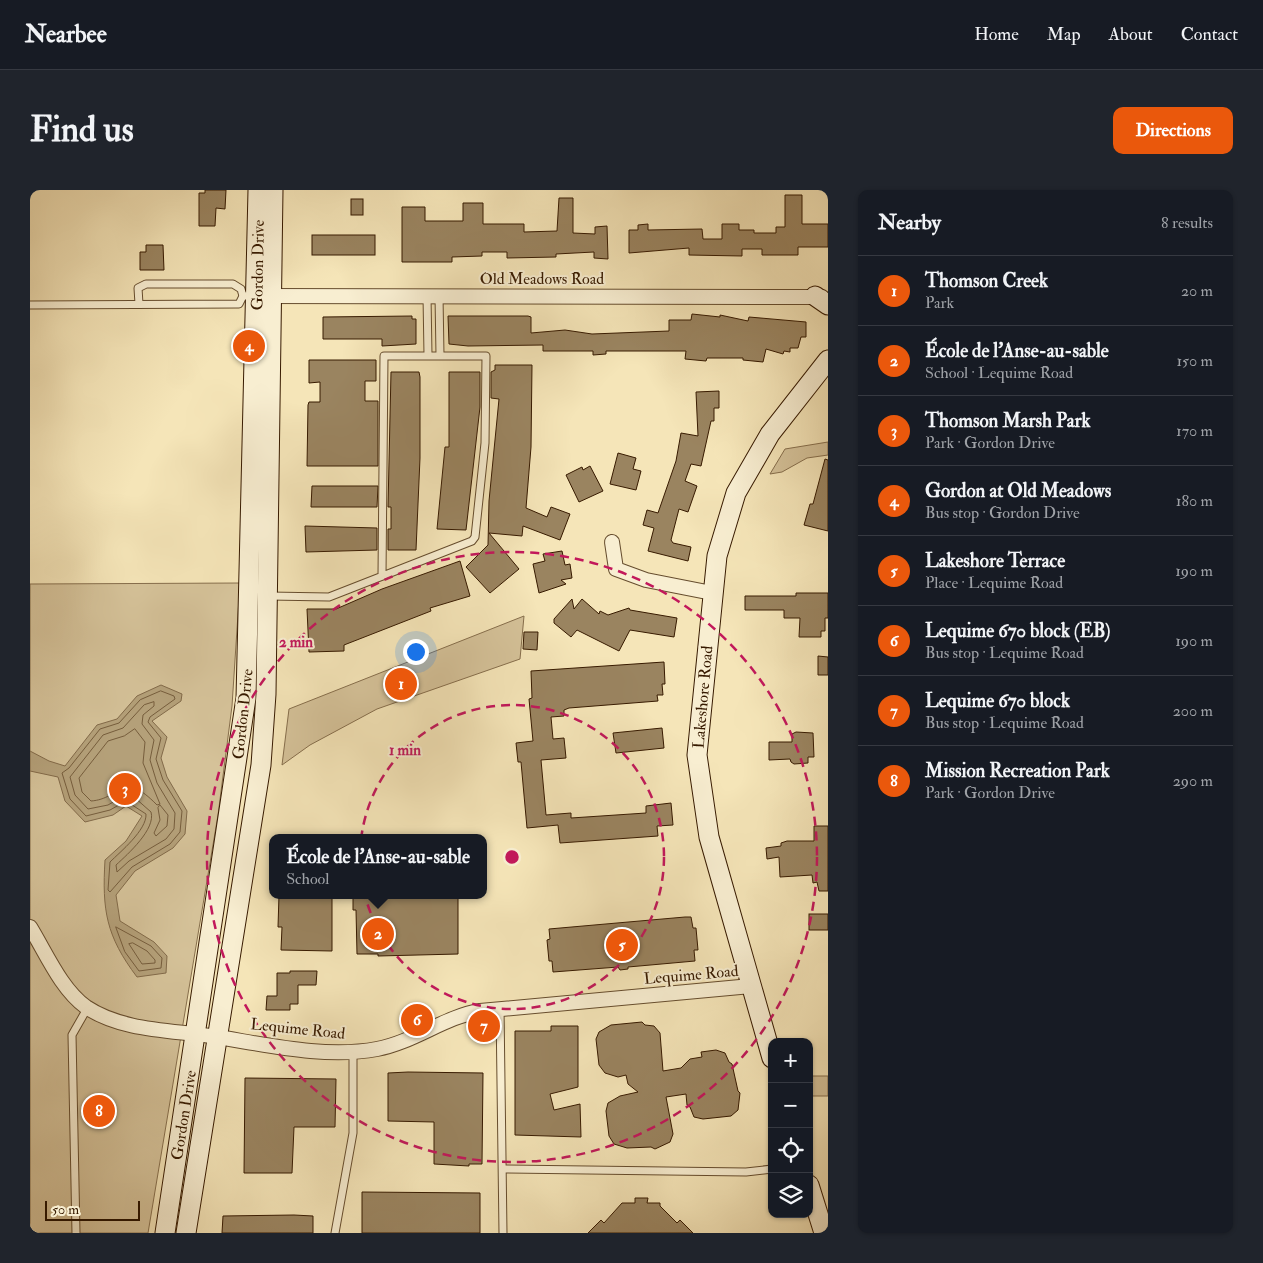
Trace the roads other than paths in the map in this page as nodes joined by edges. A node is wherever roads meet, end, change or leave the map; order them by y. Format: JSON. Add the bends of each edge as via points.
{"nodes":[{"id":1,"x":258,"y":190,"type":"edge"},
{"id":2,"x":273,"y":190,"type":"edge"},
{"id":3,"x":258,"y":296,"type":"junction"},
{"id":4,"x":433,"y":296,"type":"junction"},
{"id":5,"x":824,"y":300,"type":"edge"},
{"id":6,"x":139,"y":304,"type":"junction"},
{"id":7,"x":30,"y":305,"type":"edge"},
{"id":8,"x":428,"y":355,"type":"junction"},
{"id":9,"x":440,"y":355,"type":"junction"},
{"id":10,"x":828,"y":360,"type":"edge"},
{"id":11,"x":612,"y":542,"type":"dead end"},
{"id":12,"x":382,"y":576,"type":"junction"},
{"id":13,"x":712,"y":593,"type":"junction"},
{"id":14,"x":259,"y":596,"type":"junction"},
{"id":15,"x":30,"y":926,"type":"edge"},
{"id":16,"x":751,"y":986,"type":"junction"},
{"id":17,"x":88,"y":1007,"type":"junction"},
{"id":18,"x":500,"y":1008,"type":"junction"},
{"id":19,"x":196,"y":1034,"type":"junction"},
{"id":20,"x":218,"y":1037,"type":"junction"},
{"id":21,"x":768,"y":1044,"type":"edge"},
{"id":22,"x":352,"y":1052,"type":"junction"},
{"id":23,"x":502,"y":1169,"type":"junction"},
{"id":24,"x":768,"y":1169,"type":"edge"},
{"id":25,"x":813,"y":1198,"type":"edge"},
{"id":26,"x":76,"y":1233,"type":"edge"},
{"id":27,"x":166,"y":1233,"type":"edge"},
{"id":28,"x":186,"y":1233,"type":"edge"},
{"id":29,"x":335,"y":1233,"type":"edge"},
{"id":30,"x":503,"y":1233,"type":"edge"},
{"id":31,"x":824,"y":1233,"type":"edge"}],
"edges":[{"from":1,"to":3,"type":"main road","name":"Gordon Drive"},
{"from":2,"to":3,"type":"main road","name":"Gordon Drive"},
{"from":3,"to":4,"type":"street","name":"Old Meadows Road"},
{"from":3,"to":6,"type":"lane","via":[[239,304]]},
{"from":3,"to":6,"type":"lane","via":[[233,284],[146,284],[138,288]]},
{"from":3,"to":14,"type":"main road","name":"Gordon Drive"},
{"from":4,"to":5,"type":"street","name":"Old Meadows Road"},
{"from":4,"to":8,"type":"lane"},
{"from":4,"to":9,"type":"lane"},
{"from":6,"to":7,"type":"lane"},
{"from":8,"to":9,"type":"lane"},
{"from":8,"to":12,"type":"lane","via":[[384,356]]},
{"from":9,"to":12,"type":"lane","via":[[486,356],[485,442],[475,537],[472,541]]},
{"from":10,"to":13,"type":"main road","name":"Lakeshore Road","via":[[770,434],[736,493],[717,556]]},
{"from":11,"to":13,"type":"street","via":[[616,569],[646,580]]},
{"from":12,"to":14,"type":"lane","via":[[329,597]]},
{"from":13,"to":16,"type":"main road","name":"Lakeshore Road","via":[[696,754],[709,837]]},
{"from":14,"to":19,"type":"main road","name":"Gordon Drive"},
{"from":14,"to":20,"type":"main road","name":"Gordon Drive","via":[[266,694],[261,765]]},
{"from":15,"to":17,"type":"street","name":"Lequime Road","via":[[72,995]]},
{"from":16,"to":18,"type":"street","name":"Lequime Road"},
{"from":16,"to":21,"type":"main road","name":"Lakeshore Road"},
{"from":17,"to":19,"type":"street","name":"Lequime Road","via":[[148,1029]]},
{"from":17,"to":26,"type":"lane","via":[[72,1035]]},
{"from":18,"to":22,"type":"street","name":"Lequime Road","via":[[470,1012],[378,1049]]},
{"from":18,"to":23,"type":"lane"},
{"from":19,"to":20,"type":"street","name":"Lequime Road"},
{"from":19,"to":27,"type":"main road","name":"Gordon Drive"},
{"from":20,"to":22,"type":"street","name":"Lequime Road"},
{"from":20,"to":28,"type":"main road","name":"Gordon Drive"},
{"from":22,"to":29,"type":"lane","via":[[353,1132]]},
{"from":23,"to":24,"type":"lane","via":[[746,1172]]},
{"from":23,"to":30,"type":"lane"},
{"from":25,"to":31,"type":"main road"}]}
